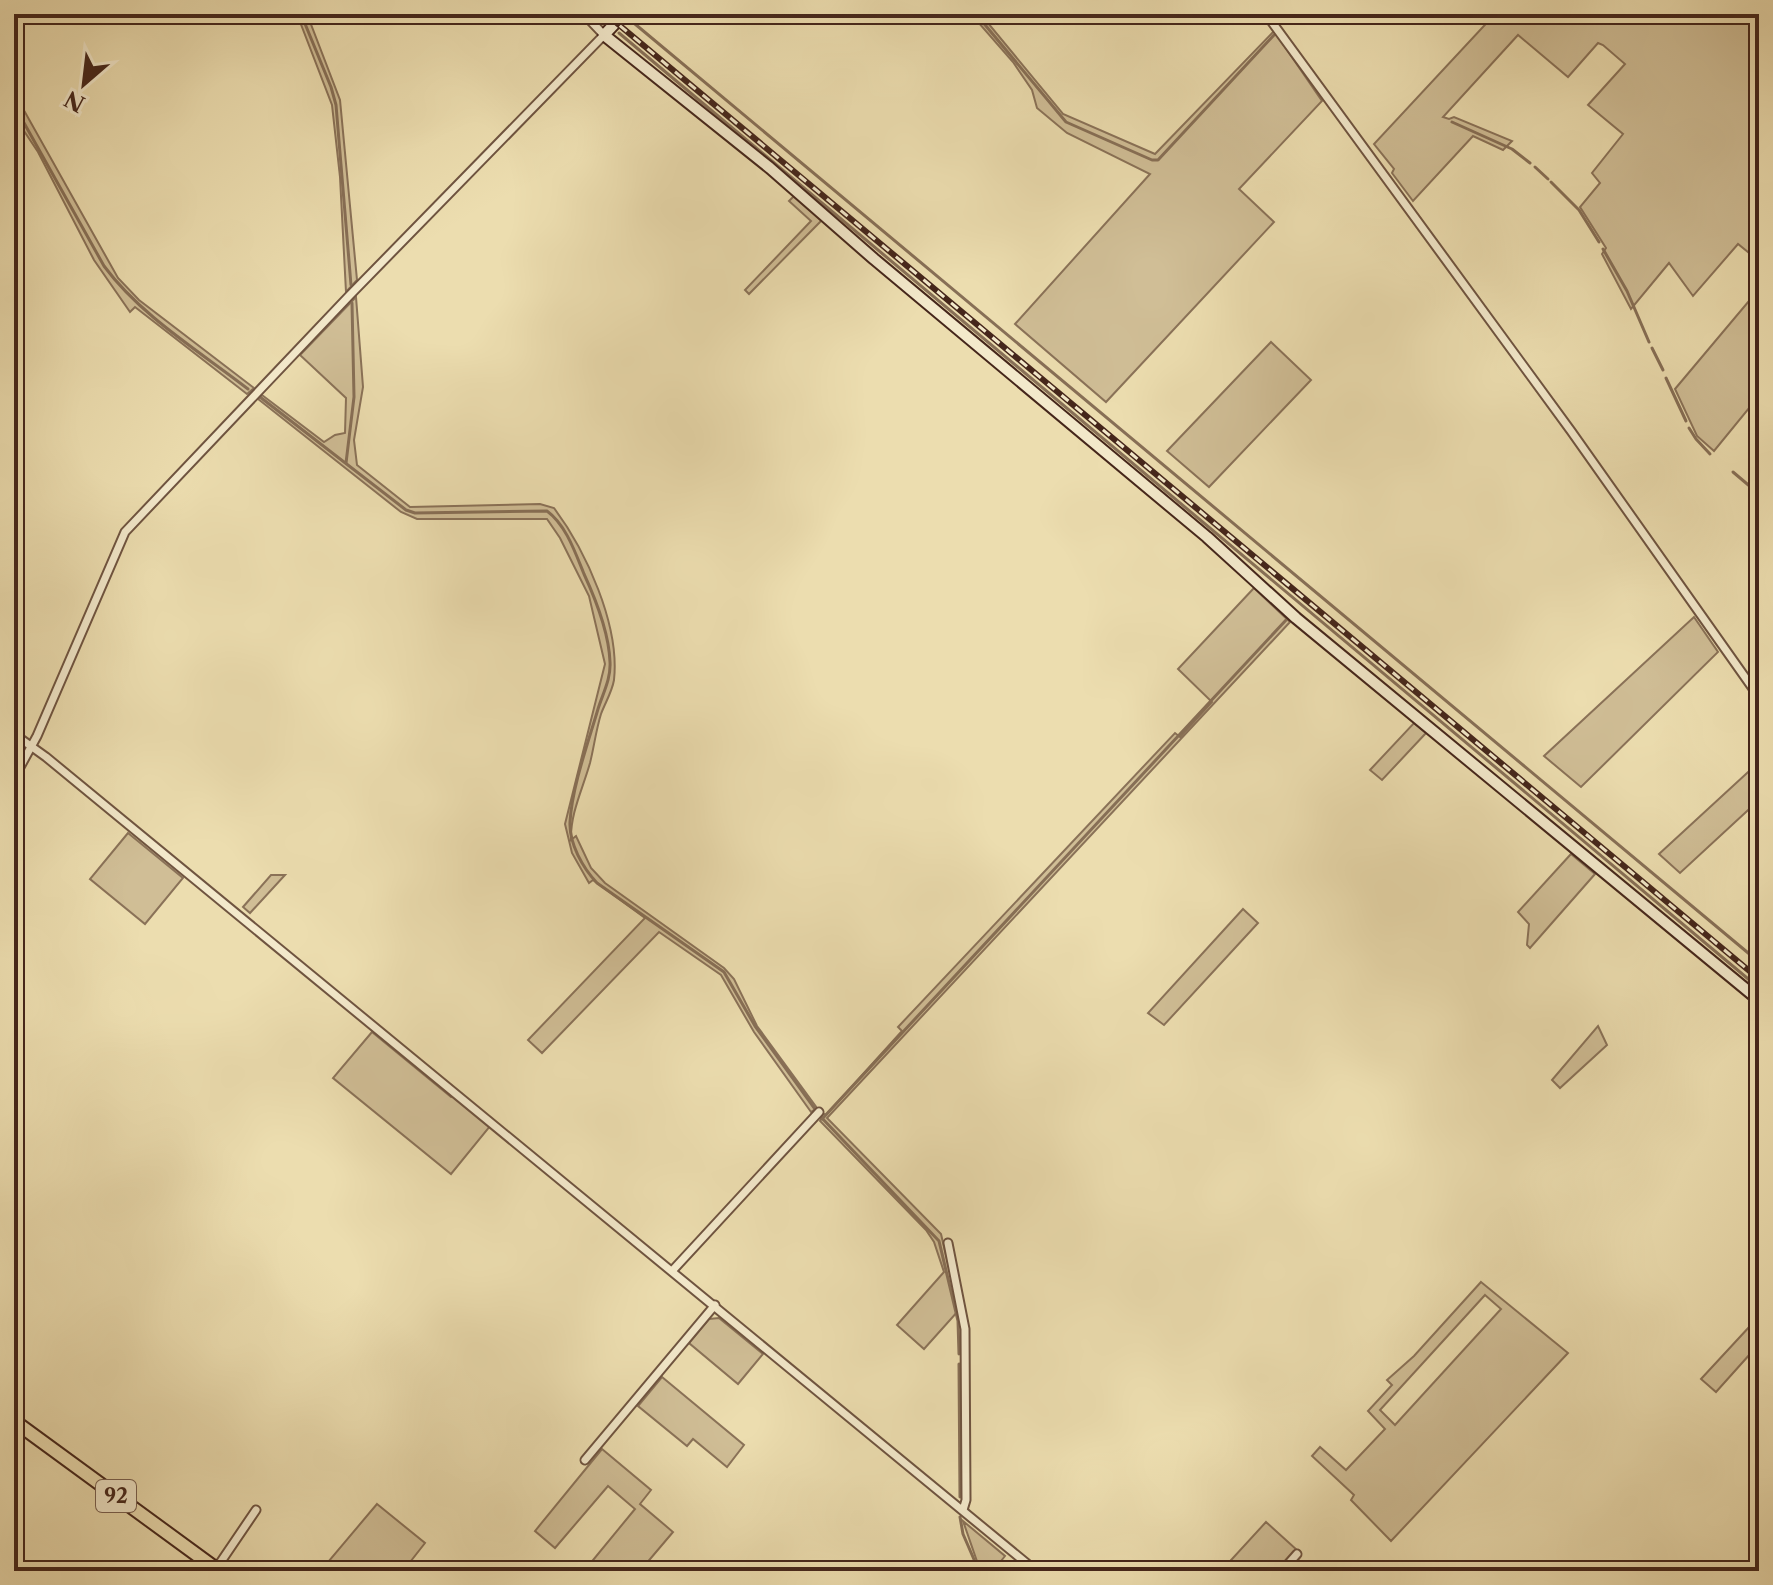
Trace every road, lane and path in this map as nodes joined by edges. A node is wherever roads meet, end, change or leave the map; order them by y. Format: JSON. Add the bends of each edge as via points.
{"nodes":[{"id":1,"x":584,"y":14,"type":"edge"},
{"id":2,"x":624,"y":14,"type":"edge"},
{"id":3,"x":1266,"y":14,"type":"edge"},
{"id":4,"x":604,"y":35,"type":"junction"},
{"id":5,"x":1759,"y":697,"type":"edge"},
{"id":6,"x":14,"y":734,"type":"edge"},
{"id":7,"x":31,"y":747,"type":"junction"},
{"id":8,"x":14,"y":778,"type":"edge"},
{"id":9,"x":1759,"y":1000,"type":"edge"},
{"id":10,"x":819,"y":1112,"type":"dead end"},
{"id":11,"x":948,"y":1243,"type":"dead end"},
{"id":12,"x":673,"y":1270,"type":"junction"},
{"id":13,"x":715,"y":1305,"type":"junction"},
{"id":14,"x":14,"y":1421,"type":"edge"},
{"id":15,"x":585,"y":1460,"type":"dead end"},
{"id":16,"x":256,"y":1510,"type":"dead end"},
{"id":17,"x":963,"y":1510,"type":"junction"},
{"id":18,"x":1297,"y":1554,"type":"dead end"},
{"id":19,"x":217,"y":1570,"type":"edge"},
{"id":20,"x":1036,"y":1571,"type":"edge"},
{"id":21,"x":1282,"y":1571,"type":"edge"}],
"edges":[{"from":1,"to":4,"type":"street"},
{"from":2,"to":4,"type":"street"},
{"from":3,"to":5,"type":"street"},
{"from":4,"to":7,"type":"street","via":[[125,532]]},
{"from":4,"to":9,"type":"street","via":[[770,168],[1296,618]]},
{"from":6,"to":7,"type":"street"},
{"from":7,"to":8,"type":"street"},
{"from":7,"to":12,"type":"street"},
{"from":10,"to":12,"type":"street"},
{"from":11,"to":17,"type":"street","via":[[965,1329]]},
{"from":12,"to":13,"type":"street"},
{"from":13,"to":15,"type":"street"},
{"from":13,"to":17,"type":"street"},
{"from":14,"to":19,"type":"main road","number":"92"},
{"from":16,"to":19,"type":"street"},
{"from":17,"to":20,"type":"street"},
{"from":18,"to":21,"type":"street"}]}
